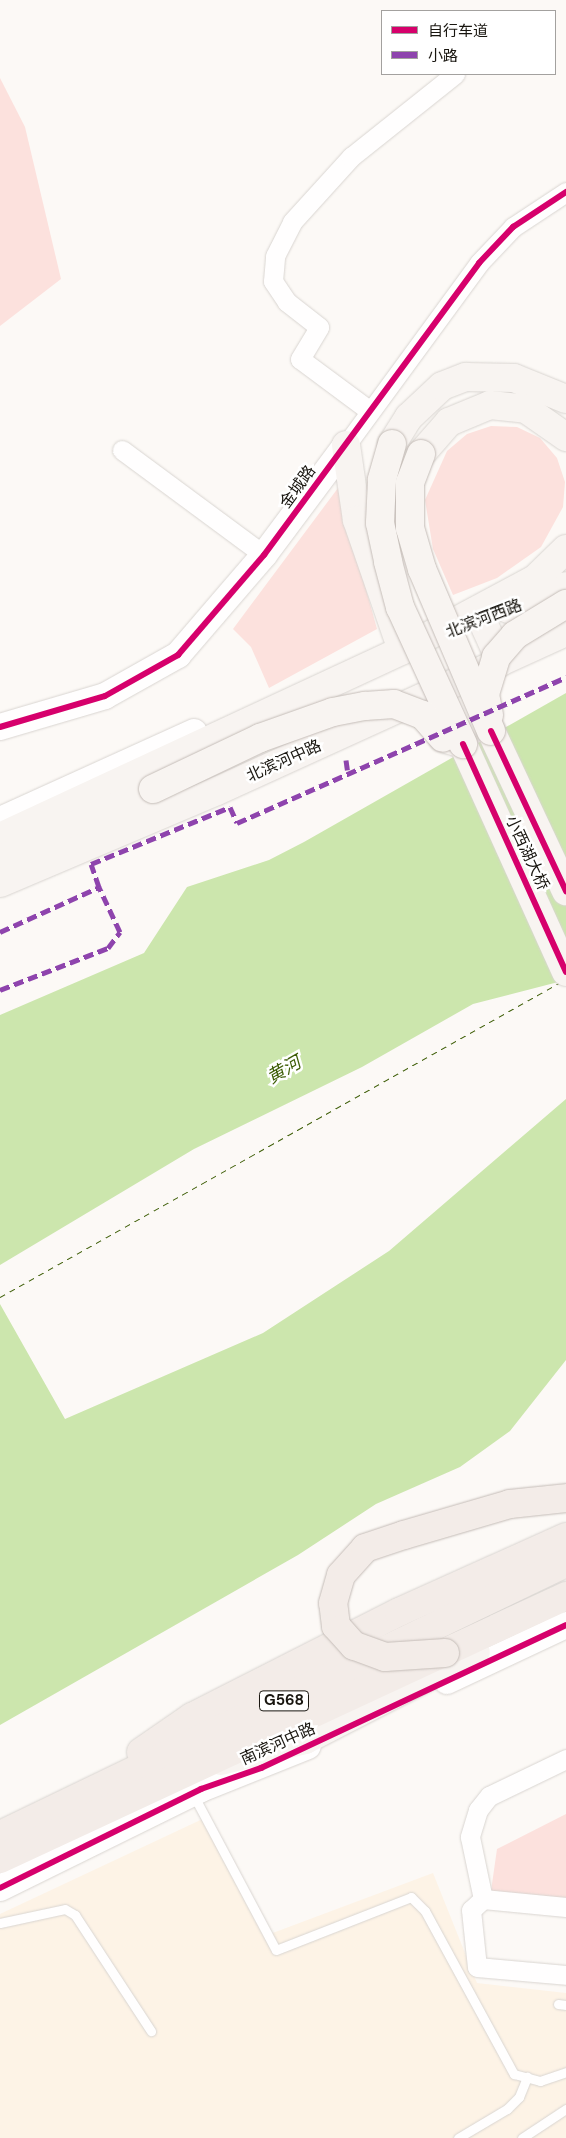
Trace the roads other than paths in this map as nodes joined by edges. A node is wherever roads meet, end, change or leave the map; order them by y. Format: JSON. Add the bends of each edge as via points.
{"nodes":[{"id":1,"x":453,"y":75,"type":"edge"},
{"id":2,"x":566,"y":192,"type":"edge"},
{"id":3,"x":566,"y":399,"type":"edge"},
{"id":4,"x":370,"y":411,"type":"junction"},
{"id":5,"x":566,"y":437,"type":"edge"},
{"id":6,"x":346,"y":445,"type":"junction"},
{"id":7,"x":122,"y":450,"type":"dead end"},
{"id":8,"x":566,"y":549,"type":"edge"},
{"id":9,"x":264,"y":555,"type":"junction"},
{"id":10,"x":566,"y":586,"type":"edge"},
{"id":11,"x":566,"y":604,"type":"edge"},
{"id":12,"x":482,"y":620,"type":"junction"},
{"id":13,"x":566,"y":632,"type":"edge"},
{"id":14,"x":402,"y":650,"type":"junction"},
{"id":15,"x":501,"y":662,"type":"junction"},
{"id":16,"x":0,"y":727,"type":"edge"},
{"id":17,"x":491,"y":731,"type":"junction"},
{"id":18,"x":464,"y":744,"type":"junction"},
{"id":19,"x":0,"y":820,"type":"edge"},
{"id":20,"x":0,"y":837,"type":"edge"},
{"id":21,"x":0,"y":860,"type":"edge"},
{"id":22,"x":0,"y":883,"type":"edge"},
{"id":23,"x":566,"y":891,"type":"edge"},
{"id":24,"x":566,"y":972,"type":"edge"},
{"id":25,"x":566,"y":1498,"type":"edge"},
{"id":26,"x":566,"y":1537,"type":"edge"},
{"id":27,"x":566,"y":1563,"type":"edge"},
{"id":28,"x":566,"y":1596,"type":"edge"},
{"id":29,"x":566,"y":1610,"type":"edge"},
{"id":30,"x":566,"y":1625,"type":"edge"},
{"id":31,"x":448,"y":1659,"type":"junction"},
{"id":32,"x":566,"y":1759,"type":"edge"},
{"id":33,"x":193,"y":1793,"type":"junction"},
{"id":34,"x":78,"y":1795,"type":"junction"},
{"id":35,"x":0,"y":1835,"type":"edge"},
{"id":36,"x":0,"y":1859,"type":"edge"},
{"id":37,"x":0,"y":1888,"type":"edge"},
{"id":38,"x":483,"y":1899,"type":"junction"},
{"id":39,"x":566,"y":1907,"type":"edge"},
{"id":40,"x":0,"y":1923,"type":"edge"},
{"id":41,"x":566,"y":1974,"type":"edge"},
{"id":42,"x":151,"y":2031,"type":"dead end"},
{"id":43,"x":566,"y":2072,"type":"edge"},
{"id":44,"x":527,"y":2077,"type":"junction"},
{"id":45,"x":566,"y":2109,"type":"edge"},
{"id":46,"x":458,"y":2138,"type":"edge"},
{"id":47,"x":522,"y":2138,"type":"edge"}],
"edges":[{"from":1,"to":4,"type":"street","via":[[351,157],[292,222],[275,256],[273,281],[287,302],[319,327],[300,358]]},
{"from":2,"to":4,"type":"street","name":"金城路","via":[[513,226],[479,262]]},
{"from":3,"to":18,"type":"main road","name":"小西湖大桥","bridge":true,"via":[[514,378],[466,377],[442,386],[409,416],[392,444],[382,480],[380,523],[388,562],[400,607]]},
{"from":4,"to":6,"type":"street","name":"金城路"},
{"from":5,"to":17,"type":"main road","bridge":true,"via":[[526,409],[490,405],[449,422],[421,454],[410,483],[410,528],[422,569]]},
{"from":6,"to":9,"type":"street","name":"金城路"},
{"from":6,"to":14,"type":"main road","via":[[357,520]]},
{"from":7,"to":9,"type":"street"},
{"from":8,"to":14,"type":"main road","via":[[534,578]]},
{"from":9,"to":16,"type":"street","name":"金城路","via":[[215,616],[163,665],[105,696]]},
{"from":10,"to":12,"type":"main road","name":"北滨河西路"},
{"from":11,"to":17,"type":"main road","bridge":true,"via":[[515,635],[496,657],[485,694]]},
{"from":12,"to":14,"type":"main road","name":"北滨河西路"},
{"from":12,"to":15,"type":"main road"},
{"from":13,"to":15,"type":"main road","name":"北滨河中路"},
{"from":14,"to":19,"type":"street","via":[[309,680]]},
{"from":14,"to":20,"type":"main road"},
{"from":15,"to":22,"type":"main road","name":"北滨河中路"},
{"from":17,"to":23,"type":"main road","name":"小西湖大桥"},
{"from":18,"to":21,"type":"main road","bridge":true,"via":[[443,738],[423,715],[394,704],[333,712],[260,738]]},
{"from":18,"to":24,"type":"main road","name":"小西湖大桥"},
{"from":25,"to":31,"type":"highway","bridge":true,"via":[[510,1504],[365,1548],[341,1575],[333,1603],[336,1626],[354,1646],[385,1657]]},
{"from":26,"to":34,"type":"highway","via":[[399,1612],[192,1717]]},
{"from":27,"to":34,"type":"highway","number":"G568"},
{"from":28,"to":31,"type":"highway","name":"南滨河中路","number":"G568"},
{"from":29,"to":31,"type":"main road"},
{"from":30,"to":33,"type":"street","name":"南滨河中路","via":[[261,1768]]},
{"from":31,"to":36,"type":"highway","name":"南滨河中路","number":"G568","bridge":true},
{"from":32,"to":38,"type":"street","via":[[489,1796],[478,1810],[470,1837]]},
{"from":33,"to":37,"type":"street","name":"南滨河中路"},
{"from":33,"to":44,"type":"lane","via":[[276,1950],[411,1897],[425,1911],[514,2074]]},
{"from":34,"to":35,"type":"highway","number":"G568"},
{"from":38,"to":39,"type":"street"},
{"from":38,"to":41,"type":"street","via":[[470,1910],[477,1967]]},
{"from":40,"to":42,"type":"lane","via":[[65,1909],[75,1915]]},
{"from":43,"to":44,"type":"lane","via":[[540,2081]]},
{"from":44,"to":46,"type":"lane","via":[[518,2098],[507,2109]]},
{"from":45,"to":47,"type":"lane"}]}
